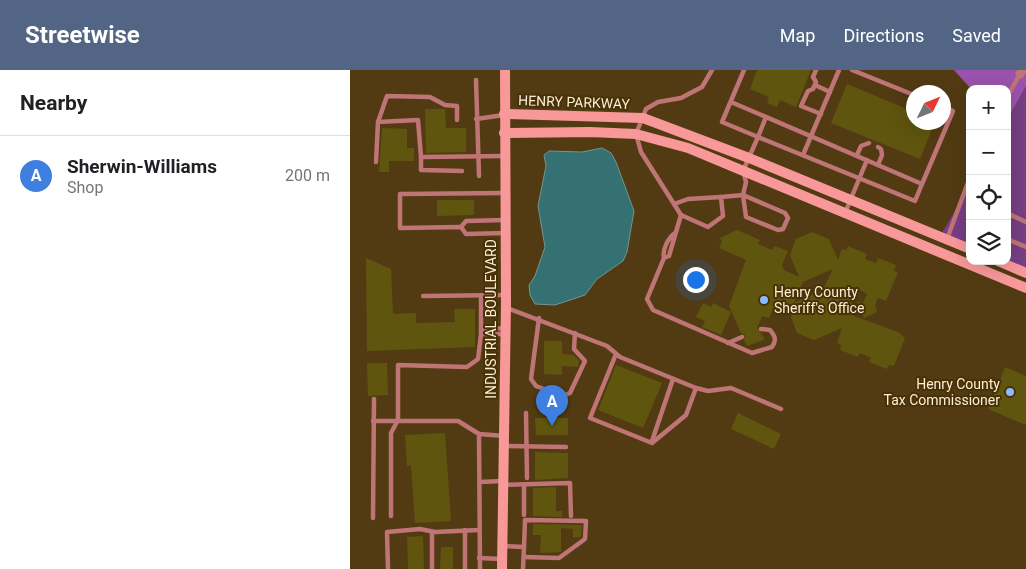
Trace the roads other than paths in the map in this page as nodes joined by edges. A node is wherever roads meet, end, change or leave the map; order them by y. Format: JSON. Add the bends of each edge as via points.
{"nodes":[{"id":1,"x":505,"y":70,"type":"edge"},
{"id":2,"x":712,"y":70,"type":"edge"},
{"id":3,"x":744,"y":70,"type":"edge"},
{"id":4,"x":816,"y":70,"type":"edge"},
{"id":5,"x":839,"y":70,"type":"edge"},
{"id":6,"x":852,"y":70,"type":"edge"},
{"id":7,"x":1021,"y":72,"type":"edge"},
{"id":8,"x":476,"y":80,"type":"dead end"},
{"id":9,"x":815,"y":86,"type":"junction"},
{"id":10,"x":1011,"y":90,"type":"edge"},
{"id":11,"x":830,"y":92,"type":"junction"},
{"id":12,"x":906,"y":92,"type":"edge"},
{"id":13,"x":731,"y":102,"type":"junction"},
{"id":14,"x":821,"y":114,"type":"junction"},
{"id":15,"x":504,"y":115,"type":"junction"},
{"id":16,"x":766,"y":117,"type":"junction"},
{"id":17,"x":642,"y":118,"type":"junction"},
{"id":18,"x":476,"y":119,"type":"junction"},
{"id":19,"x":457,"y":120,"type":"dead end"},
{"id":20,"x":378,"y":122,"type":"junction"},
{"id":21,"x":945,"y":130,"type":"edge"},
{"id":22,"x":504,"y":133,"type":"junction"},
{"id":23,"x":636,"y":134,"type":"junction"},
{"id":24,"x":812,"y":136,"type":"junction"},
{"id":25,"x":758,"y":137,"type":"junction"},
{"id":26,"x":869,"y":143,"type":"dead end"},
{"id":27,"x":878,"y":147,"type":"dead end"},
{"id":28,"x":803,"y":155,"type":"junction"},
{"id":29,"x":857,"y":155,"type":"junction"},
{"id":30,"x":504,"y":156,"type":"junction"},
{"id":31,"x":421,"y":157,"type":"junction"},
{"id":32,"x":479,"y":157,"type":"junction"},
{"id":33,"x":749,"y":158,"type":"junction"},
{"id":34,"x":867,"y":160,"type":"junction"},
{"id":35,"x":376,"y":162,"type":"dead end"},
{"id":36,"x":878,"y":165,"type":"junction"},
{"id":37,"x":462,"y":171,"type":"dead end"},
{"id":38,"x":743,"y":172,"type":"junction"},
{"id":39,"x":479,"y":176,"type":"dead end"},
{"id":40,"x":859,"y":178,"type":"junction"},
{"id":41,"x":922,"y":184,"type":"junction"},
{"id":42,"x":966,"y":188,"type":"edge"},
{"id":43,"x":505,"y":193,"type":"junction"},
{"id":44,"x":743,"y":195,"type":"junction"},
{"id":45,"x":721,"y":197,"type":"junction"},
{"id":46,"x":851,"y":200,"type":"junction"},
{"id":47,"x":674,"y":204,"type":"junction"},
{"id":48,"x":681,"y":214,"type":"junction"},
{"id":49,"x":845,"y":214,"type":"junction"},
{"id":50,"x":1011,"y":215,"type":"edge"},
{"id":51,"x":482,"y":220,"type":"junction"},
{"id":52,"x":505,"y":220,"type":"junction"},
{"id":53,"x":1026,"y":222,"type":"edge"},
{"id":54,"x":461,"y":227,"type":"junction"},
{"id":55,"x":483,"y":233,"type":"junction"},
{"id":56,"x":505,"y":233,"type":"junction"},
{"id":57,"x":947,"y":240,"type":"junction"},
{"id":58,"x":1011,"y":241,"type":"edge"},
{"id":59,"x":966,"y":247,"type":"edge"},
{"id":60,"x":1026,"y":247,"type":"edge"},
{"id":61,"x":1007,"y":265,"type":"edge"},
{"id":62,"x":1026,"y":273,"type":"edge"},
{"id":63,"x":1026,"y":287,"type":"edge"},
{"id":64,"x":481,"y":295,"type":"junction"},
{"id":65,"x":506,"y":295,"type":"junction"},
{"id":66,"x":423,"y":296,"type":"dead end"},
{"id":67,"x":506,"y":307,"type":"junction"},
{"id":68,"x":539,"y":318,"type":"junction"},
{"id":69,"x":761,"y":329,"type":"dead end"},
{"id":70,"x":506,"y":331,"type":"junction"},
{"id":71,"x":481,"y":332,"type":"junction"},
{"id":72,"x":575,"y":333,"type":"junction"},
{"id":73,"x":742,"y":337,"type":"dead end"},
{"id":74,"x":728,"y":343,"type":"junction"},
{"id":75,"x":616,"y":354,"type":"junction"},
{"id":76,"x":673,"y":379,"type":"junction"},
{"id":77,"x":696,"y":388,"type":"junction"},
{"id":78,"x":374,"y":399,"type":"dead end"},
{"id":79,"x":781,"y":409,"type":"dead end"},
{"id":80,"x":526,"y":413,"type":"dead end"},
{"id":81,"x":398,"y":420,"type":"junction"},
{"id":82,"x":373,"y":421,"type":"junction"},
{"id":83,"x":479,"y":434,"type":"junction"},
{"id":84,"x":504,"y":441,"type":"junction"},
{"id":85,"x":652,"y":443,"type":"junction"},
{"id":86,"x":526,"y":446,"type":"junction"},
{"id":87,"x":566,"y":447,"type":"dead end"},
{"id":88,"x":527,"y":478,"type":"dead end"},
{"id":89,"x":480,"y":482,"type":"junction"},
{"id":90,"x":503,"y":483,"type":"junction"},
{"id":91,"x":524,"y":484,"type":"junction"},
{"id":92,"x":524,"y":515,"type":"dead end"},
{"id":93,"x":391,"y":516,"type":"dead end"},
{"id":94,"x":571,"y":516,"type":"dead end"},
{"id":95,"x":373,"y":518,"type":"dead end"},
{"id":96,"x":465,"y":530,"type":"junction"},
{"id":97,"x":479,"y":530,"type":"junction"},
{"id":98,"x":432,"y":532,"type":"junction"},
{"id":99,"x":502,"y":546,"type":"junction"},
{"id":100,"x":524,"y":547,"type":"junction"},
{"id":101,"x":524,"y":557,"type":"junction"},
{"id":102,"x":480,"y":558,"type":"junction"},
{"id":103,"x":502,"y":564,"type":"edge"},
{"id":104,"x":388,"y":569,"type":"edge"},
{"id":105,"x":432,"y":569,"type":"edge"},
{"id":106,"x":465,"y":569,"type":"edge"},
{"id":107,"x":480,"y":569,"type":"edge"},
{"id":108,"x":524,"y":569,"type":"edge"}],
"edges":[{"from":1,"to":15,"type":"street","name":"INDUSTRIAL BOULEVARD"},
{"from":2,"to":17,"type":"lane","via":[[702,87],[680,98],[658,102],[646,109]]},
{"from":3,"to":13,"type":"lane"},
{"from":4,"to":9,"type":"lane","via":[[813,77]]},
{"from":5,"to":11,"type":"lane"},
{"from":6,"to":12,"type":"lane"},
{"from":7,"to":10,"type":"lane"},
{"from":8,"to":18,"type":"lane"},
{"from":9,"to":11,"type":"lane"},
{"from":9,"to":14,"type":"lane","via":[[808,91],[801,106]]},
{"from":11,"to":14,"type":"lane"},
{"from":13,"to":16,"type":"lane"},
{"from":13,"to":25,"type":"lane","via":[[722,122]]},
{"from":14,"to":24,"type":"lane"},
{"from":15,"to":17,"type":"street","name":"HENRY PARKWAY"},
{"from":15,"to":18,"type":"lane"},
{"from":15,"to":22,"type":"street","name":"INDUSTRIAL BOULEVARD"},
{"from":16,"to":24,"type":"lane"},
{"from":16,"to":25,"type":"lane"},
{"from":17,"to":23,"type":"lane","name":"HENRY PARKWAY"},
{"from":17,"to":33,"type":"street","name":"HENRY PARKWAY"},
{"from":18,"to":32,"type":"lane"},
{"from":19,"to":20,"type":"lane","via":[[457,106],[446,105],[430,97],[387,96]]},
{"from":20,"to":31,"type":"lane","via":[[418,120]]},
{"from":20,"to":35,"type":"lane"},
{"from":21,"to":41,"type":"lane"},
{"from":22,"to":23,"type":"street"},
{"from":22,"to":30,"type":"street","name":"INDUSTRIAL BOULEVARD"},
{"from":23,"to":38,"type":"street","via":[[688,148]]},
{"from":23,"to":47,"type":"lane","via":[[641,152]]},
{"from":24,"to":28,"type":"lane"},
{"from":24,"to":29,"type":"lane"},
{"from":25,"to":28,"type":"lane"},
{"from":25,"to":33,"type":"lane"},
{"from":26,"to":29,"type":"lane","via":[[861,146]]},
{"from":27,"to":36,"type":"lane","via":[[882,155]]},
{"from":28,"to":40,"type":"lane"},
{"from":29,"to":34,"type":"lane"},
{"from":30,"to":32,"type":"lane"},
{"from":30,"to":43,"type":"street","name":"INDUSTRIAL BOULEVARD"},
{"from":31,"to":32,"type":"lane"},
{"from":31,"to":37,"type":"lane","via":[[420,170]]},
{"from":32,"to":39,"type":"lane"},
{"from":33,"to":38,"type":"lane"},
{"from":33,"to":46,"type":"street","name":"HENRY PARKWAY"},
{"from":34,"to":36,"type":"lane"},
{"from":34,"to":40,"type":"lane"},
{"from":36,"to":41,"type":"lane"},
{"from":38,"to":44,"type":"lane","via":[[746,182]]},
{"from":38,"to":49,"type":"street"},
{"from":40,"to":41,"type":"lane","via":[[915,201]]},
{"from":40,"to":46,"type":"lane"},
{"from":42,"to":57,"type":"lane"},
{"from":43,"to":52,"type":"street","name":"INDUSTRIAL BOULEVARD"},
{"from":43,"to":54,"type":"lane","via":[[400,194],[400,228]]},
{"from":44,"to":44,"type":"lane","via":[[746,217],[783,229],[788,218],[785,213]]},
{"from":44,"to":45,"type":"lane"},
{"from":45,"to":47,"type":"lane","via":[[688,199]]},
{"from":45,"to":48,"type":"lane","via":[[723,216],[708,227]]},
{"from":46,"to":49,"type":"lane"},
{"from":46,"to":57,"type":"street","name":"HENRY PARKWAY"},
{"from":47,"to":48,"type":"lane"},
{"from":48,"to":74,"type":"lane","via":[[646,300],[653,310]]},
{"from":49,"to":63,"type":"street"},
{"from":50,"to":53,"type":"lane"},
{"from":51,"to":52,"type":"lane"},
{"from":51,"to":54,"type":"lane","via":[[466,221]]},
{"from":51,"to":55,"type":"lane"},
{"from":52,"to":56,"type":"street","name":"INDUSTRIAL BOULEVARD"},
{"from":54,"to":55,"type":"lane","via":[[466,234]]},
{"from":55,"to":56,"type":"lane"},
{"from":56,"to":65,"type":"street","name":"INDUSTRIAL BOULEVARD"},
{"from":57,"to":59,"type":"street","name":"HENRY PARKWAY"},
{"from":58,"to":60,"type":"lane"},
{"from":61,"to":62,"type":"street"},
{"from":64,"to":65,"type":"lane"},
{"from":64,"to":66,"type":"lane"},
{"from":64,"to":71,"type":"lane"},
{"from":65,"to":67,"type":"street","name":"INDUSTRIAL BOULEVARD"},
{"from":67,"to":68,"type":"lane"},
{"from":67,"to":70,"type":"street","name":"INDUSTRIAL BOULEVARD"},
{"from":68,"to":72,"type":"lane"},
{"from":68,"to":72,"type":"lane","via":[[531,379],[536,386],[563,396],[570,393],[585,361],[574,349]]},
{"from":69,"to":74,"type":"lane","via":[[770,330],[775,336],[776,342],[772,347],[752,353]]},
{"from":70,"to":71,"type":"lane"},
{"from":70,"to":84,"type":"street","name":"INDUSTRIAL BOULEVARD"},
{"from":71,"to":81,"type":"lane","via":[[478,359],[467,367],[398,365]]},
{"from":72,"to":75,"type":"lane","via":[[607,346]]},
{"from":73,"to":74,"type":"lane"},
{"from":75,"to":76,"type":"lane"},
{"from":75,"to":85,"type":"lane","via":[[590,418]]},
{"from":76,"to":77,"type":"lane"},
{"from":76,"to":85,"type":"lane"},
{"from":77,"to":79,"type":"lane","via":[[708,391],[731,388]]},
{"from":77,"to":85,"type":"lane","via":[[686,415]]},
{"from":78,"to":82,"type":"lane"},
{"from":80,"to":86,"type":"lane"},
{"from":81,"to":82,"type":"lane"},
{"from":81,"to":83,"type":"lane","via":[[458,421]]},
{"from":81,"to":93,"type":"lane","via":[[391,433]]},
{"from":82,"to":95,"type":"lane"},
{"from":83,"to":84,"type":"lane"},
{"from":83,"to":89,"type":"lane"},
{"from":84,"to":86,"type":"lane"},
{"from":84,"to":90,"type":"street","name":"INDUSTRIAL BOULEVARD"},
{"from":86,"to":87,"type":"lane"},
{"from":86,"to":88,"type":"lane"},
{"from":89,"to":90,"type":"lane"},
{"from":89,"to":97,"type":"lane"},
{"from":90,"to":91,"type":"lane"},
{"from":90,"to":99,"type":"street","name":"INDUSTRIAL BOULEVARD"},
{"from":91,"to":92,"type":"lane"},
{"from":91,"to":94,"type":"lane","via":[[570,483]]},
{"from":96,"to":97,"type":"lane"},
{"from":96,"to":98,"type":"lane"},
{"from":96,"to":106,"type":"lane"},
{"from":97,"to":102,"type":"lane"},
{"from":98,"to":104,"type":"lane","via":[[420,529],[387,532]]},
{"from":98,"to":105,"type":"lane"},
{"from":99,"to":100,"type":"lane"},
{"from":99,"to":103,"type":"street","name":"INDUSTRIAL BOULEVARD"},
{"from":100,"to":101,"type":"lane"},
{"from":100,"to":101,"type":"lane","via":[[525,520],[586,521],[585,539],[559,558]]},
{"from":101,"to":108,"type":"lane"},
{"from":102,"to":103,"type":"lane"},
{"from":102,"to":107,"type":"lane"}]}
